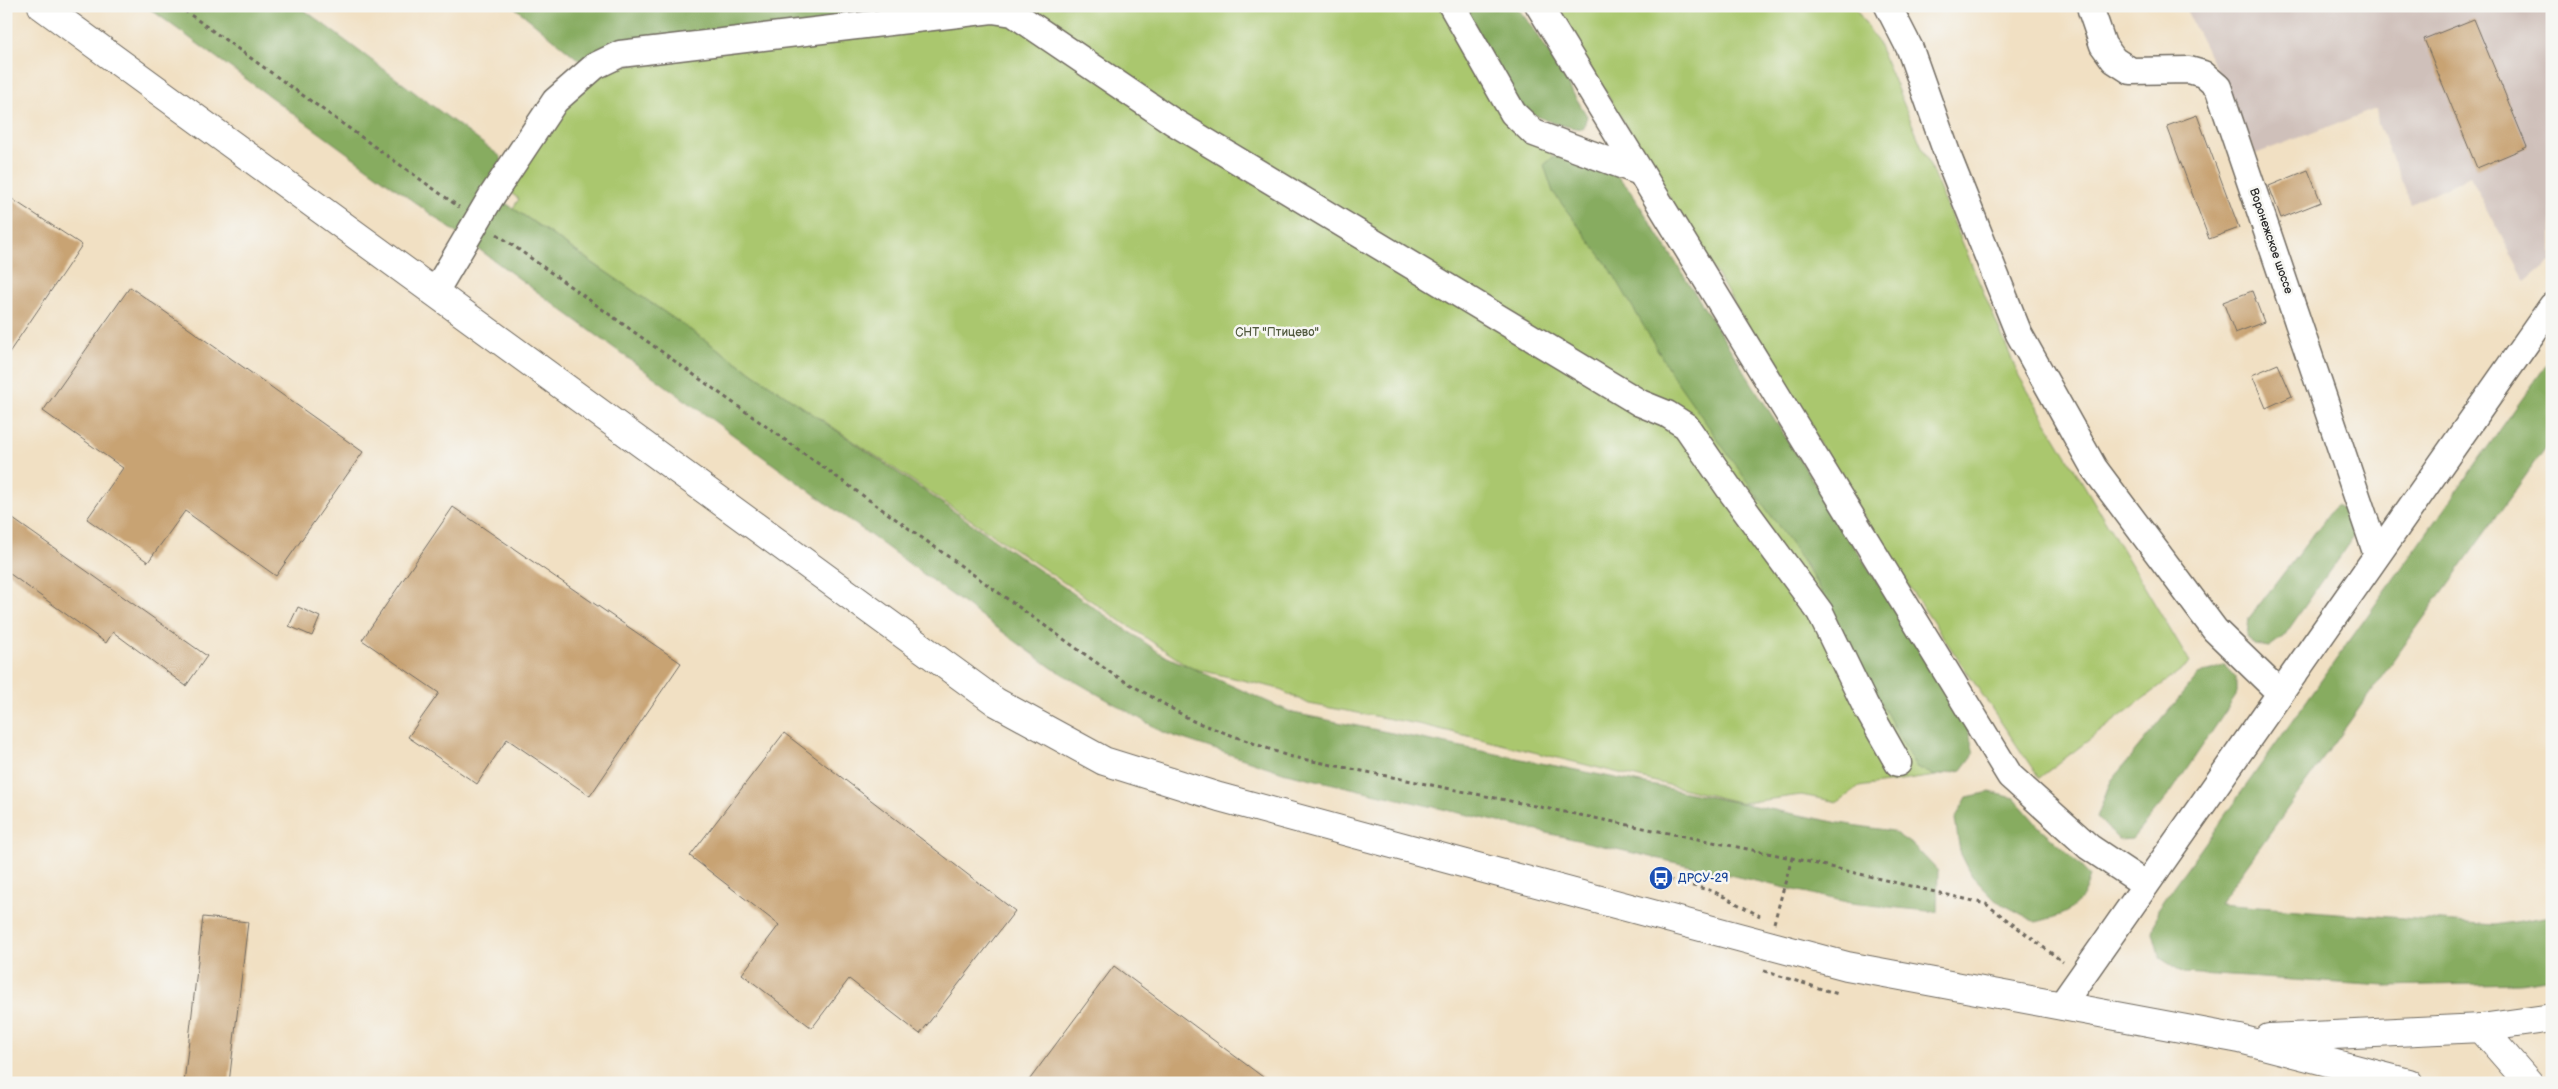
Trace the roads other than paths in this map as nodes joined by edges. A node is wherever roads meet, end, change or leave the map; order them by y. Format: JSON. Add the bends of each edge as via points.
{"nodes":[{"id":1,"x":42,"y":6,"type":"edge"},
{"id":2,"x":1452,"y":6,"type":"edge"},
{"id":3,"x":1539,"y":6,"type":"edge"},
{"id":4,"x":1888,"y":6,"type":"edge"},
{"id":5,"x":993,"y":8,"type":"edge"},
{"id":6,"x":2092,"y":10,"type":"dead end"},
{"id":7,"x":1640,"y":172,"type":"junction"},
{"id":8,"x":435,"y":292,"type":"junction"},
{"id":9,"x":2552,"y":306,"type":"edge"},
{"id":10,"x":2377,"y":555,"type":"junction"},
{"id":11,"x":2280,"y":693,"type":"junction"},
{"id":12,"x":1898,"y":763,"type":"dead end"},
{"id":13,"x":2146,"y":885,"type":"junction"},
{"id":14,"x":2061,"y":1006,"type":"junction"},
{"id":15,"x":2552,"y":1018,"type":"edge"},
{"id":16,"x":2481,"y":1028,"type":"junction"},
{"id":17,"x":2385,"y":1034,"type":"junction"},
{"id":18,"x":2240,"y":1040,"type":"junction"},
{"id":19,"x":2372,"y":1074,"type":"junction"},
{"id":20,"x":2409,"y":1083,"type":"edge"},
{"id":21,"x":2529,"y":1083,"type":"edge"}],
"edges":[{"from":1,"to":8,"type":"main road"},
{"from":2,"to":7,"type":"street","via":[[1513,113],[1534,132]]},
{"from":3,"to":7,"type":"street"},
{"from":4,"to":11,"type":"street","via":[[1910,49],[1949,159],[2020,334],[2094,468],[2215,630]]},
{"from":5,"to":8,"type":"street","via":[[620,54],[595,66],[555,101],[477,220]]},
{"from":5,"to":12,"type":"street","via":[[1013,13],[1181,126],[1503,322],[1640,403],[1686,426],[1820,612],[1865,705]]},
{"from":6,"to":10,"type":"street","name":"Воронежское шоссе","via":[[2103,45],[2114,60],[2131,71],[2189,70],[2203,74],[2218,87]]},
{"from":7,"to":13,"type":"street","via":[[2010,776],[2089,846]]},
{"from":8,"to":14,"type":"main road","via":[[996,702],[1104,761],[1219,797],[1847,966]]},
{"from":9,"to":10,"type":"street"},
{"from":10,"to":11,"type":"street"},
{"from":11,"to":13,"type":"street"},
{"from":13,"to":14,"type":"street"},
{"from":14,"to":18,"type":"main road"},
{"from":15,"to":16,"type":"main road"},
{"from":16,"to":17,"type":"main road"},
{"from":16,"to":21,"type":"main road"},
{"from":17,"to":18,"type":"main road"},
{"from":17,"to":19,"type":"main road","via":[[2372,1040],[2366,1049],[2364,1057]]},
{"from":18,"to":19,"type":"main road"},
{"from":19,"to":20,"type":"main road"}]}
